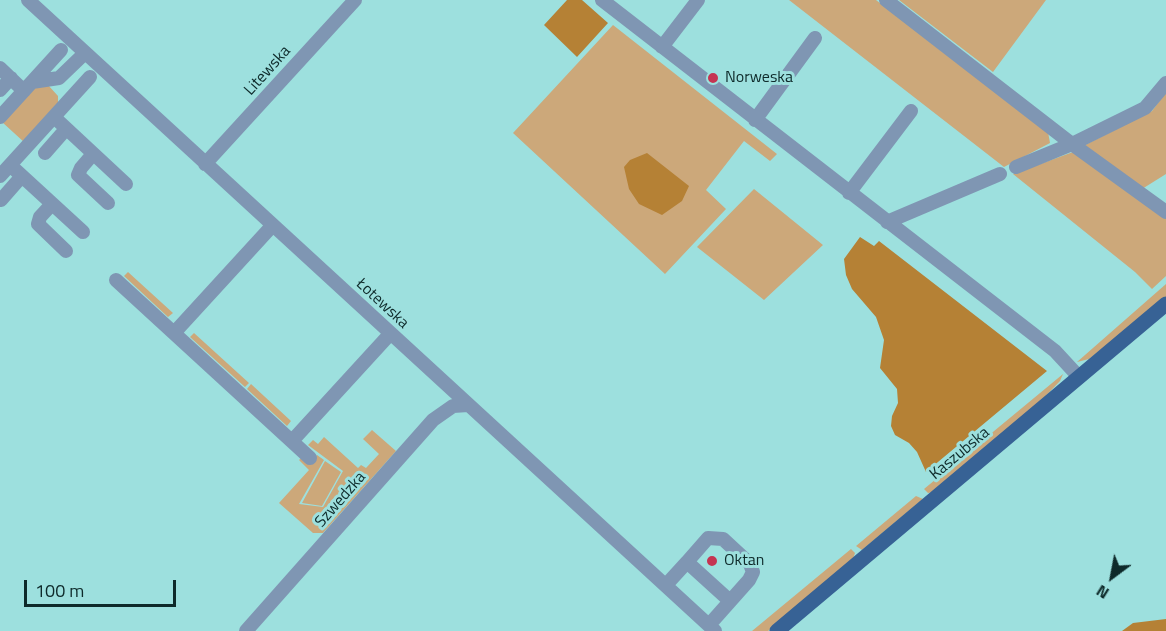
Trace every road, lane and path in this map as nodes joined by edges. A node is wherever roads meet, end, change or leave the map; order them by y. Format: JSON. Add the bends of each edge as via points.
{"nodes":[{"id":1,"x":28,"y":0,"type":"edge"},
{"id":2,"x":355,"y":0,"type":"edge"},
{"id":3,"x":602,"y":0,"type":"edge"},
{"id":4,"x":698,"y":0,"type":"edge"},
{"id":5,"x":886,"y":0,"type":"edge"},
{"id":6,"x":815,"y":38,"type":"dead end"},
{"id":7,"x":662,"y":47,"type":"junction"},
{"id":8,"x":61,"y":50,"type":"dead end"},
{"id":9,"x":85,"y":53,"type":"junction"},
{"id":10,"x":0,"y":68,"type":"edge"},
{"id":11,"x":64,"y":75,"type":"junction"},
{"id":12,"x":90,"y":77,"type":"dead end"},
{"id":13,"x":11,"y":78,"type":"junction"},
{"id":14,"x":1166,"y":83,"type":"edge"},
{"id":15,"x":28,"y":86,"type":"junction"},
{"id":16,"x":0,"y":90,"type":"edge"},
{"id":17,"x":911,"y":111,"type":"dead end"},
{"id":18,"x":57,"y":113,"type":"junction"},
{"id":19,"x":0,"y":117,"type":"edge"},
{"id":20,"x":755,"y":120,"type":"junction"},
{"id":21,"x":66,"y":129,"type":"junction"},
{"id":22,"x":1072,"y":144,"type":"junction"},
{"id":23,"x":45,"y":153,"type":"dead end"},
{"id":24,"x":93,"y":154,"type":"junction"},
{"id":25,"x":205,"y":164,"type":"junction"},
{"id":26,"x":10,"y":165,"type":"junction"},
{"id":27,"x":1016,"y":168,"type":"dead end"},
{"id":28,"x":1000,"y":174,"type":"dead end"},
{"id":29,"x":0,"y":176,"type":"edge"},
{"id":30,"x":22,"y":176,"type":"junction"},
{"id":31,"x":126,"y":184,"type":"dead end"},
{"id":32,"x":849,"y":193,"type":"junction"},
{"id":33,"x":1,"y":200,"type":"edge"},
{"id":34,"x":108,"y":203,"type":"dead end"},
{"id":35,"x":52,"y":204,"type":"junction"},
{"id":36,"x":1166,"y":212,"type":"edge"},
{"id":37,"x":887,"y":222,"type":"junction"},
{"id":38,"x":272,"y":226,"type":"junction"},
{"id":39,"x":83,"y":232,"type":"dead end"},
{"id":40,"x":66,"y":251,"type":"dead end"},
{"id":41,"x":116,"y":280,"type":"dead end"},
{"id":42,"x":1166,"y":304,"type":"edge"},
{"id":43,"x":174,"y":333,"type":"junction"},
{"id":44,"x":390,"y":334,"type":"junction"},
{"id":45,"x":1080,"y":377,"type":"junction"},
{"id":46,"x":468,"y":405,"type":"junction"},
{"id":47,"x":292,"y":441,"type":"junction"},
{"id":48,"x":310,"y":458,"type":"dead end"},
{"id":49,"x":687,"y":562,"type":"junction"},
{"id":50,"x":666,"y":585,"type":"junction"},
{"id":51,"x":730,"y":601,"type":"junction"},
{"id":52,"x":251,"y":626,"type":"edge"},
{"id":53,"x":712,"y":628,"type":"edge"},
{"id":54,"x":267,"y":631,"type":"edge"},
{"id":55,"x":777,"y":631,"type":"edge"}],
"edges":[{"from":1,"to":9,"type":"street","name":"Łotewska"},
{"from":2,"to":25,"type":"street","name":"Litewska"},
{"from":3,"to":7,"type":"street"},
{"from":4,"to":7,"type":"street"},
{"from":5,"to":22,"type":"street"},
{"from":6,"to":20,"type":"street"},
{"from":7,"to":20,"type":"street"},
{"from":8,"to":15,"type":"street"},
{"from":9,"to":11,"type":"street"},
{"from":9,"to":25,"type":"street","name":"Łotewska"},
{"from":10,"to":13,"type":"street"},
{"from":11,"to":15,"type":"street"},
{"from":11,"to":18,"type":"street"},
{"from":12,"to":18,"type":"street"},
{"from":13,"to":15,"type":"street"},
{"from":13,"to":16,"type":"street"},
{"from":14,"to":22,"type":"street","via":[[1144,108]]},
{"from":15,"to":19,"type":"street"},
{"from":17,"to":32,"type":"street"},
{"from":18,"to":21,"type":"street"},
{"from":18,"to":26,"type":"street"},
{"from":20,"to":32,"type":"street"},
{"from":21,"to":23,"type":"street"},
{"from":21,"to":24,"type":"street"},
{"from":22,"to":27,"type":"street"},
{"from":22,"to":36,"type":"street"},
{"from":24,"to":31,"type":"street"},
{"from":24,"to":34,"type":"street","via":[[78,175]]},
{"from":25,"to":38,"type":"street","name":"Łotewska"},
{"from":26,"to":29,"type":"street"},
{"from":26,"to":30,"type":"street"},
{"from":28,"to":37,"type":"street"},
{"from":30,"to":33,"type":"street"},
{"from":30,"to":35,"type":"street"},
{"from":32,"to":37,"type":"street"},
{"from":35,"to":39,"type":"street"},
{"from":35,"to":40,"type":"street","via":[[38,224]]},
{"from":37,"to":45,"type":"street","via":[[1054,351]]},
{"from":38,"to":43,"type":"street"},
{"from":38,"to":44,"type":"street","name":"Łotewska"},
{"from":41,"to":43,"type":"street"},
{"from":42,"to":45,"type":"main road","name":"Kaszubska"},
{"from":43,"to":47,"type":"street"},
{"from":44,"to":46,"type":"street","name":"Łotewska"},
{"from":44,"to":47,"type":"street"},
{"from":45,"to":55,"type":"main road","name":"Kaszubska"},
{"from":46,"to":50,"type":"street","name":"Łotewska"},
{"from":46,"to":52,"type":"street","name":"Szwedzka","via":[[453,406],[433,420]]},
{"from":47,"to":48,"type":"street"},
{"from":49,"to":50,"type":"street"},
{"from":49,"to":51,"type":"street"},
{"from":49,"to":51,"type":"street","via":[[708,538],[723,539],[750,564],[752,576]]},
{"from":50,"to":53,"type":"street","name":"Łotewska"},
{"from":51,"to":53,"type":"street"},
{"from":52,"to":54,"type":"street"}]}
